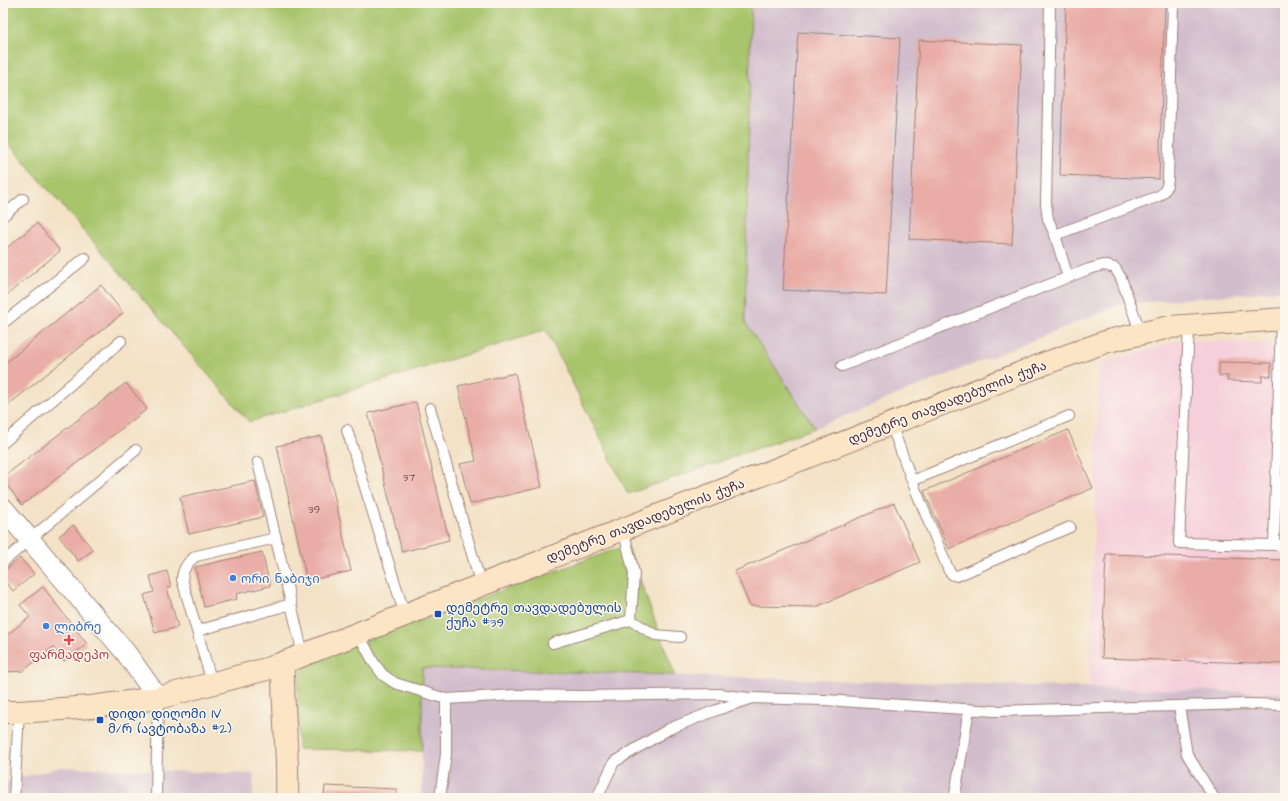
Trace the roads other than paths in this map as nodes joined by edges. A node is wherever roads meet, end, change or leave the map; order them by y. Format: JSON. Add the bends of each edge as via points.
{"nodes":[{"id":1,"x":1050,"y":3,"type":"edge"},
{"id":2,"x":1173,"y":3,"type":"edge"},
{"id":3,"x":23,"y":199,"type":"dead end"},
{"id":4,"x":3,"y":216,"type":"edge"},
{"id":5,"x":1055,"y":235,"type":"junction"},
{"id":6,"x":85,"y":258,"type":"dead end"},
{"id":7,"x":1068,"y":277,"type":"junction"},
{"id":8,"x":1283,"y":319,"type":"edge"},
{"id":9,"x":3,"y":323,"type":"edge"},
{"id":10,"x":1189,"y":326,"type":"junction"},
{"id":11,"x":1141,"y":334,"type":"junction"},
{"id":12,"x":121,"y":341,"type":"dead end"},
{"id":13,"x":842,"y":366,"type":"dead end"},
{"id":14,"x":430,"y":408,"type":"dead end"},
{"id":15,"x":1070,"y":416,"type":"dead end"},
{"id":16,"x":892,"y":424,"type":"junction"},
{"id":17,"x":347,"y":430,"type":"dead end"},
{"id":18,"x":3,"y":443,"type":"edge"},
{"id":19,"x":136,"y":450,"type":"dead end"},
{"id":20,"x":258,"y":462,"type":"dead end"},
{"id":21,"x":912,"y":481,"type":"junction"},
{"id":22,"x":3,"y":508,"type":"edge"},
{"id":23,"x":1070,"y":527,"type":"dead end"},
{"id":24,"x":623,"y":529,"type":"junction"},
{"id":25,"x":276,"y":538,"type":"junction"},
{"id":26,"x":30,"y":539,"type":"junction"},
{"id":27,"x":1274,"y":545,"type":"junction"},
{"id":28,"x":1285,"y":545,"type":"edge"},
{"id":29,"x":3,"y":562,"type":"edge"},
{"id":30,"x":481,"y":585,"type":"junction"},
{"id":31,"x":291,"y":604,"type":"junction"},
{"id":32,"x":405,"y":615,"type":"junction"},
{"id":33,"x":631,"y":620,"type":"junction"},
{"id":34,"x":197,"y":631,"type":"junction"},
{"id":35,"x":358,"y":633,"type":"junction"},
{"id":36,"x":680,"y":637,"type":"dead end"},
{"id":37,"x":553,"y":643,"type":"dead end"},
{"id":38,"x":293,"y":659,"type":"junction"},
{"id":39,"x":212,"y":683,"type":"junction"},
{"id":40,"x":158,"y":698,"type":"junction"},
{"id":41,"x":752,"y":698,"type":"junction"},
{"id":42,"x":446,"y":699,"type":"junction"},
{"id":43,"x":1285,"y":705,"type":"edge"},
{"id":44,"x":1178,"y":706,"type":"junction"},
{"id":45,"x":969,"y":710,"type":"junction"},
{"id":46,"x":11,"y":712,"type":"edge"},
{"id":47,"x":955,"y":795,"type":"dead end"},
{"id":48,"x":14,"y":798,"type":"edge"},
{"id":49,"x":156,"y":798,"type":"edge"},
{"id":50,"x":287,"y":798,"type":"edge"},
{"id":51,"x":440,"y":798,"type":"edge"},
{"id":52,"x":597,"y":798,"type":"edge"},
{"id":53,"x":1214,"y":798,"type":"edge"}],
"edges":[{"from":1,"to":5,"type":"lane","via":[[1046,204],[1048,219]]},
{"from":2,"to":5,"type":"lane","via":[[1168,179],[1164,193]]},
{"from":3,"to":4,"type":"lane"},
{"from":5,"to":7,"type":"lane"},
{"from":6,"to":9,"type":"lane"},
{"from":7,"to":11,"type":"lane","via":[[1103,265],[1115,268]]},
{"from":7,"to":13,"type":"lane"},
{"from":8,"to":10,"type":"main road","name":"დემეტრე თავდადებულის ქუჩა"},
{"from":8,"to":27,"type":"lane"},
{"from":10,"to":11,"type":"main road","name":"დემეტრე თავდადებულის ქუჩა","via":[[1170,327]]},
{"from":10,"to":27,"type":"lane","via":[[1179,543]]},
{"from":11,"to":16,"type":"main road","name":"დემეტრე თავდადებულის ქუჩა","via":[[1108,341],[1049,362]]},
{"from":12,"to":18,"type":"lane"},
{"from":14,"to":30,"type":"lane"},
{"from":15,"to":21,"type":"lane"},
{"from":16,"to":21,"type":"lane"},
{"from":16,"to":24,"type":"main road","name":"დემეტრე თავდადებულის ქუჩა"},
{"from":17,"to":32,"type":"lane"},
{"from":19,"to":26,"type":"lane"},
{"from":20,"to":25,"type":"lane"},
{"from":21,"to":23,"type":"lane","via":[[949,572],[953,575],[957,576]]},
{"from":22,"to":26,"type":"street"},
{"from":24,"to":30,"type":"main road","name":"დემეტრე თავდადებულის ქუჩა"},
{"from":24,"to":33,"type":"lane","via":[[634,573]]},
{"from":25,"to":31,"type":"lane"},
{"from":25,"to":34,"type":"lane","via":[[206,553],[188,562],[182,579]]},
{"from":26,"to":29,"type":"lane"},
{"from":26,"to":40,"type":"street","via":[[126,653]]},
{"from":27,"to":28,"type":"lane"},
{"from":30,"to":32,"type":"main road","name":"დემეტრე თავდადებულის ქუჩა"},
{"from":31,"to":34,"type":"lane"},
{"from":31,"to":38,"type":"lane"},
{"from":32,"to":35,"type":"main road","name":"დემეტრე თავდადებულის ქუჩა"},
{"from":33,"to":36,"type":"lane","via":[[655,635]]},
{"from":33,"to":37,"type":"lane"},
{"from":34,"to":39,"type":"lane"},
{"from":35,"to":38,"type":"main road","name":"დემეტრე თავდადებულის ქუჩა"},
{"from":35,"to":42,"type":"lane","via":[[383,675],[395,683]]},
{"from":38,"to":39,"type":"main road","name":"დემეტრე თავდადებულის ქუჩა","via":[[270,668]]},
{"from":38,"to":50,"type":"main road","via":[[282,684],[288,774]]},
{"from":39,"to":40,"type":"main road","name":"დემეტრე თავდადებულის ქუჩა"},
{"from":40,"to":46,"type":"main road","name":"დემეტრე თავდადებულის ქუჩა","via":[[91,707]]},
{"from":40,"to":49,"type":"lane"},
{"from":41,"to":42,"type":"lane","via":[[711,694],[517,695]]},
{"from":41,"to":45,"type":"lane","via":[[825,700]]},
{"from":41,"to":52,"type":"lane","via":[[669,730],[614,762]]},
{"from":42,"to":51,"type":"lane","via":[[446,754]]},
{"from":43,"to":44,"type":"lane"},
{"from":44,"to":45,"type":"lane"},
{"from":44,"to":53,"type":"lane","via":[[1187,754]]},
{"from":45,"to":47,"type":"lane"},
{"from":46,"to":48,"type":"lane"}]}
